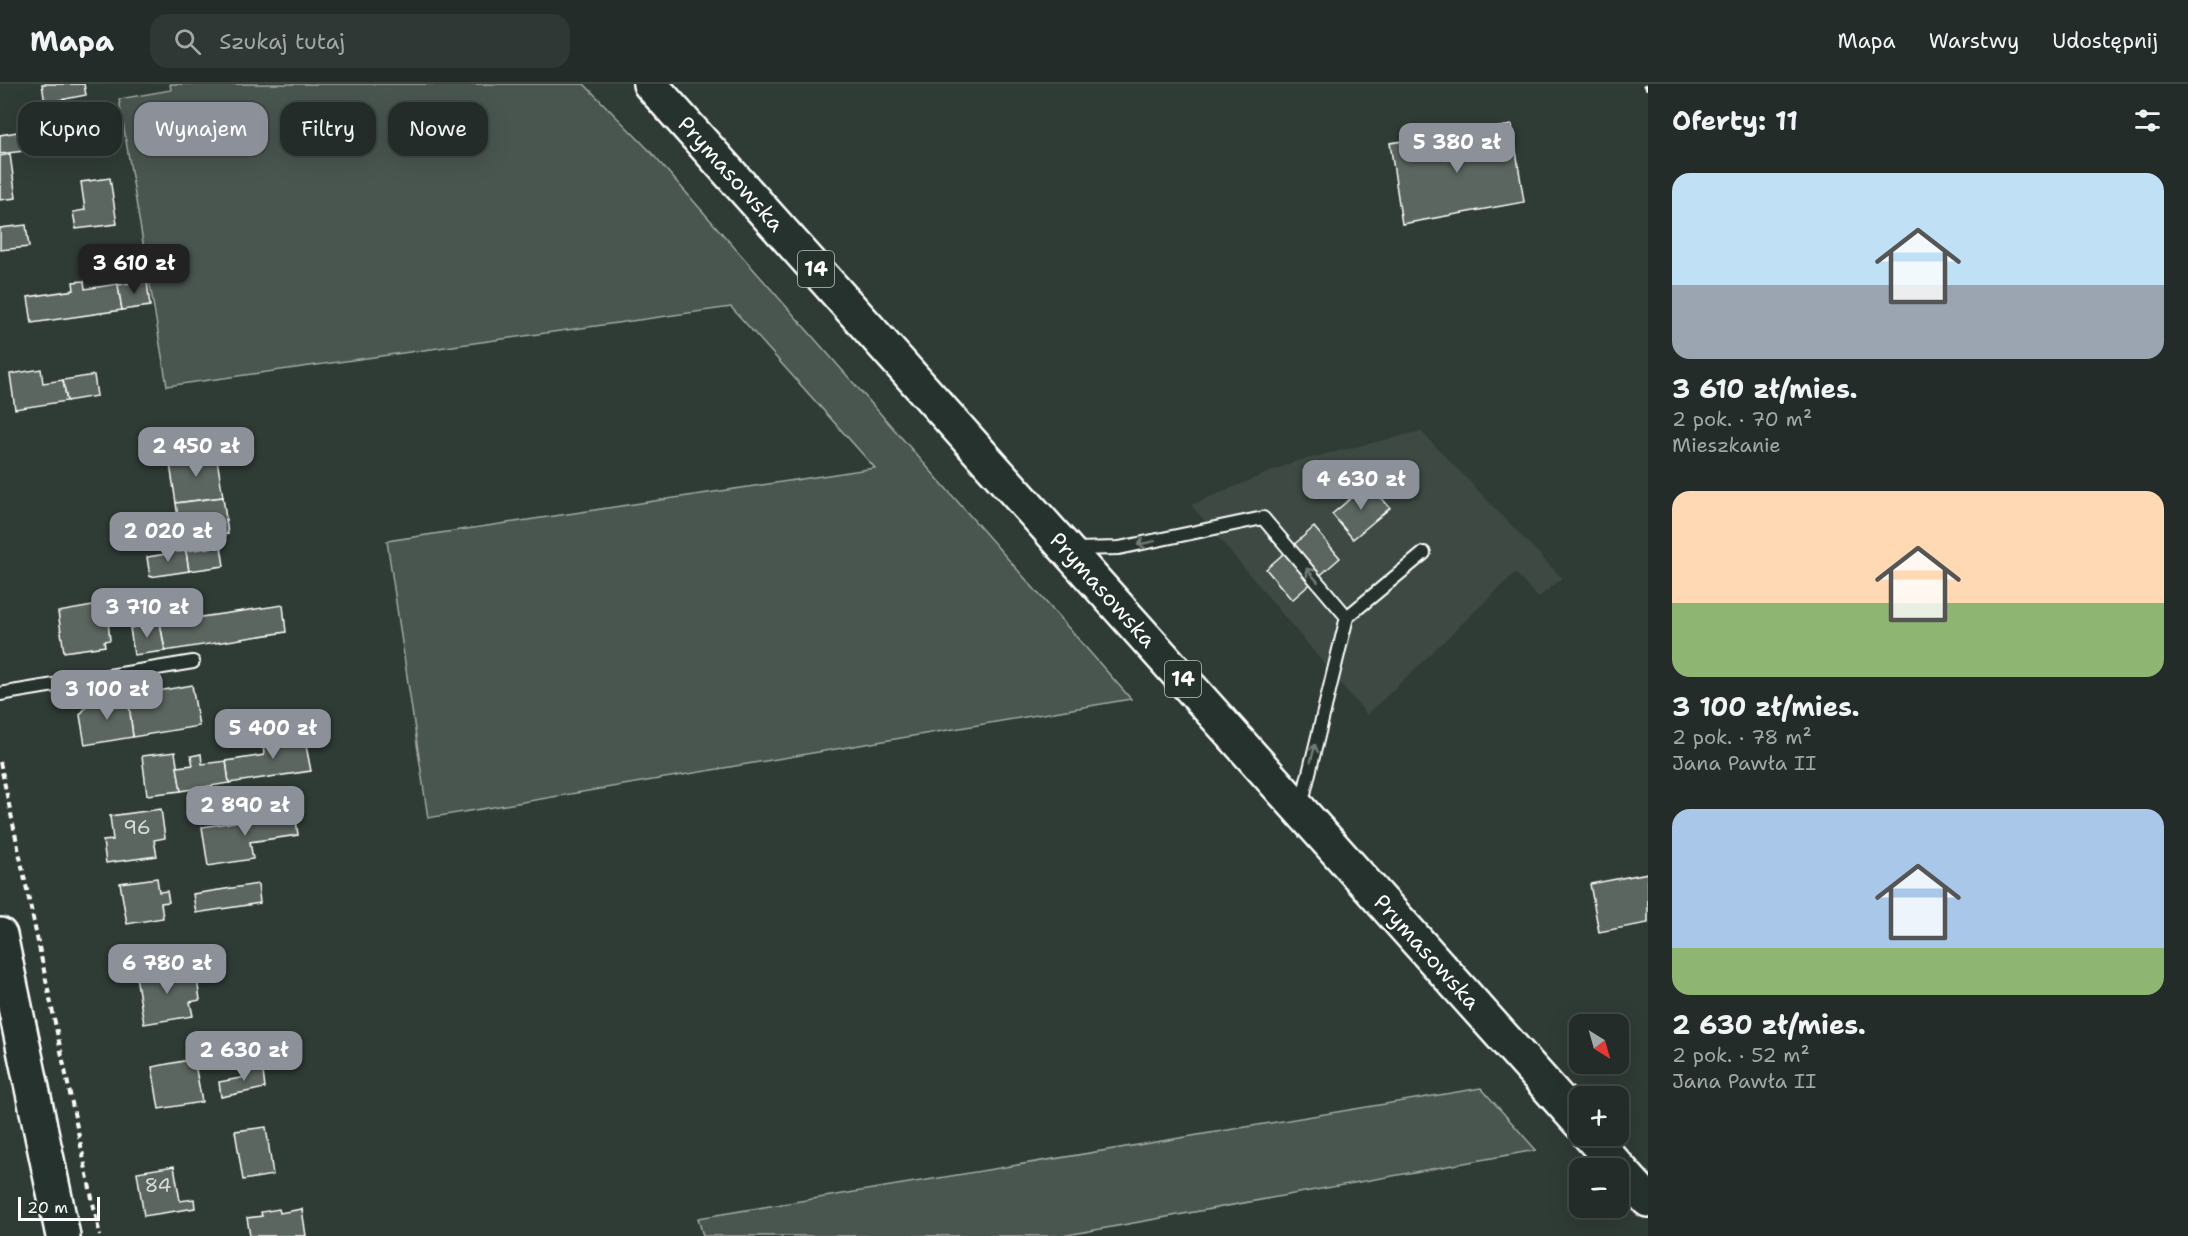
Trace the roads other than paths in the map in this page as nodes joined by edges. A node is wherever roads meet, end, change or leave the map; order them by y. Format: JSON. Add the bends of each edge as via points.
{"nodes":[{"id":1,"x":650,"y":84,"type":"edge"},
{"id":2,"x":1066,"y":549,"type":"junction"},
{"id":3,"x":1424,"y":553,"type":"dead end"},
{"id":4,"x":1347,"y":617,"type":"junction"},
{"id":5,"x":193,"y":662,"type":"dead end"},
{"id":6,"x":0,"y":693,"type":"edge"},
{"id":7,"x":1300,"y":810,"type":"junction"},
{"id":8,"x":0,"y":935,"type":"edge"},
{"id":9,"x":1569,"y":1111,"type":"edge"},
{"id":10,"x":1599,"y":1146,"type":"edge"},
{"id":11,"x":1648,"y":1200,"type":"edge"},
{"id":12,"x":63,"y":1236,"type":"edge"}],
"edges":[{"from":1,"to":2,"type":"main road","name":"Prymasowska","number":"14"},
{"from":4,"to":2,"type":"lane","one_way":true,"via":[[1263,518],[1119,548]]},
{"from":2,"to":7,"type":"main road","name":"Prymasowska","number":"14"},
{"from":3,"to":4,"type":"lane"},
{"from":7,"to":4,"type":"lane","one_way":true},
{"from":5,"to":6,"type":"lane"},
{"from":7,"to":9,"type":"main road","name":"Prymasowska","number":"14"},
{"from":8,"to":12,"type":"main road"},
{"from":10,"to":11,"type":"main road"}]}
